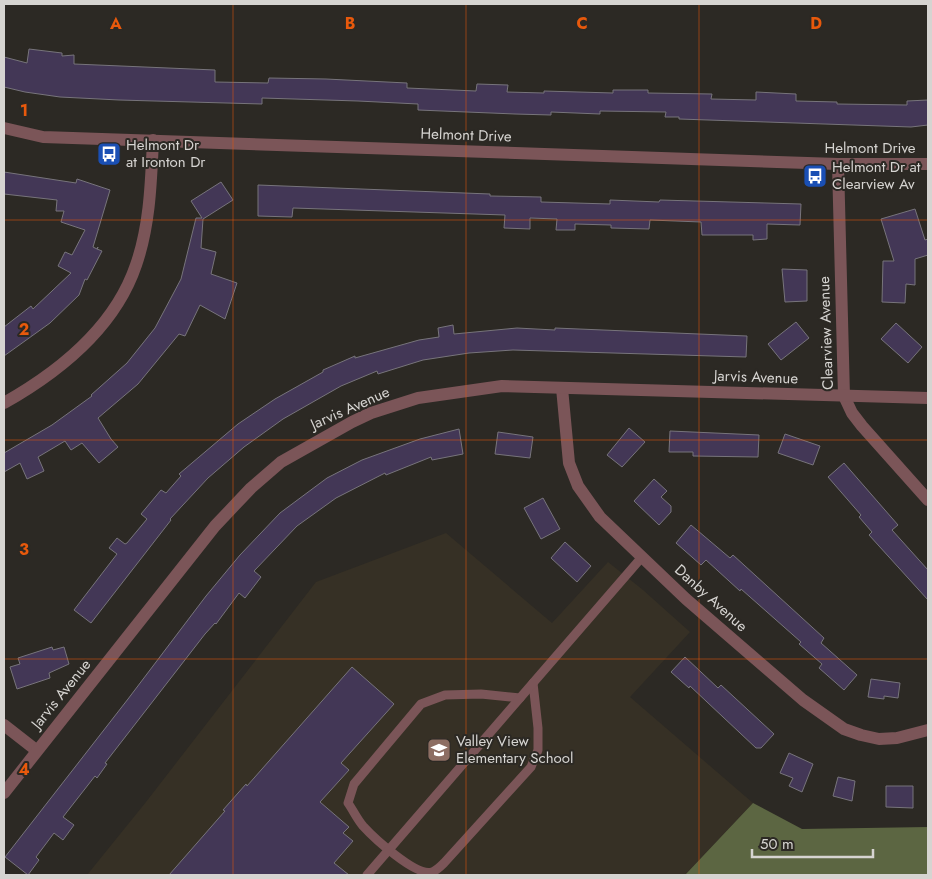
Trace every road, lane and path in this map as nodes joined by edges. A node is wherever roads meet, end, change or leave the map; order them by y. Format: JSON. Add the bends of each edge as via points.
{"nodes":[{"id":1,"x":4,"y":128,"type":"edge"},
{"id":2,"x":153,"y":140,"type":"junction"},
{"id":3,"x":838,"y":164,"type":"junction"},
{"id":4,"x":928,"y":164,"type":"edge"},
{"id":5,"x":562,"y":388,"type":"junction"},
{"id":6,"x":844,"y":396,"type":"junction"},
{"id":7,"x":928,"y":398,"type":"edge"},
{"id":8,"x":4,"y":403,"type":"edge"},
{"id":9,"x":928,"y":500,"type":"edge"},
{"id":10,"x":642,"y":557,"type":"junction"},
{"id":11,"x":533,"y":683,"type":"junction"},
{"id":12,"x":520,"y":698,"type":"junction"},
{"id":13,"x":4,"y":725,"type":"edge"},
{"id":14,"x":928,"y":730,"type":"edge"},
{"id":15,"x":36,"y":750,"type":"junction"},
{"id":16,"x":4,"y":793,"type":"edge"},
{"id":17,"x":389,"y":850,"type":"junction"},
{"id":18,"x":367,"y":875,"type":"edge"}],
"edges":[{"from":1,"to":2,"type":"street","name":"Helmont Drive","via":[[43,137]]},
{"from":2,"to":3,"type":"street","name":"Helmont Drive"},
{"from":2,"to":8,"type":"street","via":[[144,232],[126,289],[98,328],[63,364]]},
{"from":3,"to":4,"type":"street","name":"Helmont Drive"},
{"from":3,"to":6,"type":"street","name":"Clearview Avenue"},
{"from":5,"to":6,"type":"street","name":"Jarvis Avenue"},
{"from":5,"to":10,"type":"street","name":"Danby Avenue","via":[[569,463],[578,486],[600,517]]},
{"from":5,"to":15,"type":"street","name":"Jarvis Avenue","via":[[502,386],[418,398],[371,413],[281,462],[215,526]]},
{"from":6,"to":7,"type":"street","name":"Jarvis Avenue"},
{"from":6,"to":9,"type":"street","name":"Clearview Avenue","via":[[862,426]]},
{"from":10,"to":11,"type":"lane"},
{"from":10,"to":14,"type":"street","name":"Danby Avenue","via":[[686,600],[803,700],[844,729],[879,739]]},
{"from":11,"to":12,"type":"lane"},
{"from":11,"to":17,"type":"lane","via":[[538,750],[531,767],[433,872],[418,870]]},
{"from":12,"to":17,"type":"lane"},
{"from":12,"to":17,"type":"lane","via":[[445,695],[421,704],[354,784],[348,803],[362,825]]},
{"from":13,"to":15,"type":"street"},
{"from":15,"to":16,"type":"street","name":"Jarvis Avenue"},
{"from":17,"to":18,"type":"lane"}]}
